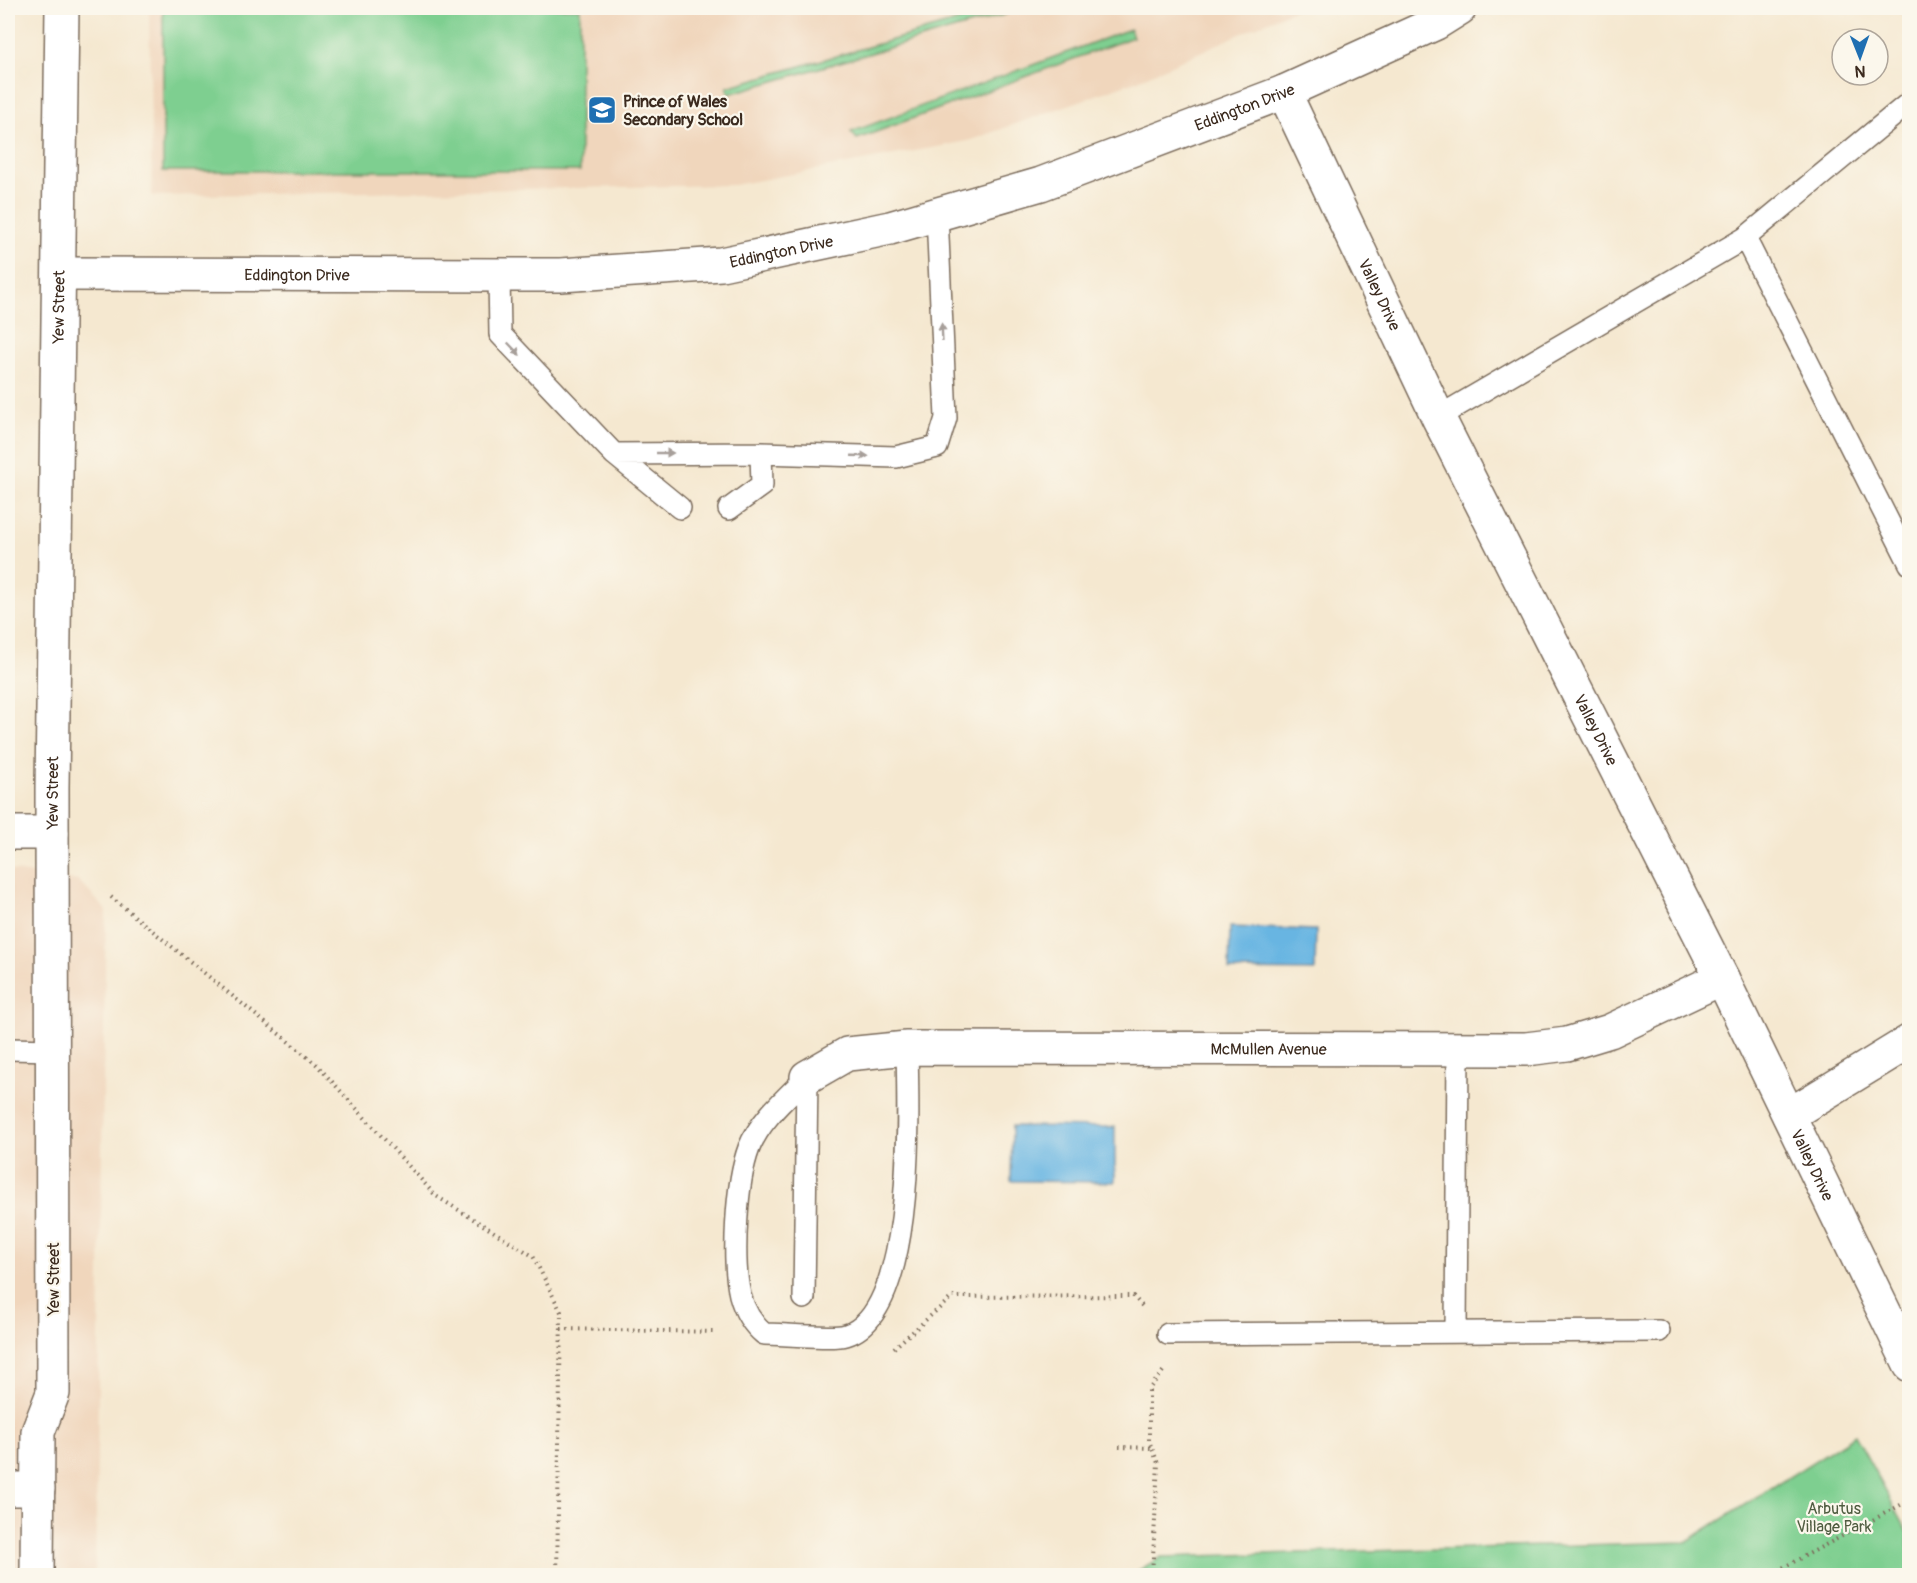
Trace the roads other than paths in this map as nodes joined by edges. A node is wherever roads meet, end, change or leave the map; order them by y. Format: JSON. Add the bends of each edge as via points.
{"nodes":[{"id":1,"x":62,"y":8,"type":"edge"},
{"id":2,"x":1461,"y":8,"type":"edge"},
{"id":3,"x":1284,"y":92,"type":"junction"},
{"id":4,"x":1910,"y":102,"type":"edge"},
{"id":5,"x":937,"y":214,"type":"junction"},
{"id":6,"x":1745,"y":238,"type":"junction"},
{"id":7,"x":60,"y":274,"type":"junction"},
{"id":8,"x":499,"y":276,"type":"junction"},
{"id":9,"x":1438,"y":417,"type":"junction"},
{"id":10,"x":761,"y":453,"type":"junction"},
{"id":11,"x":614,"y":454,"type":"junction"},
{"id":12,"x":680,"y":508,"type":"dead end"},
{"id":13,"x":729,"y":509,"type":"dead end"},
{"id":14,"x":1910,"y":564,"type":"edge"},
{"id":15,"x":8,"y":833,"type":"edge"},
{"id":16,"x":52,"y":833,"type":"junction"},
{"id":17,"x":1722,"y":978,"type":"junction"},
{"id":18,"x":1910,"y":1041,"type":"edge"},
{"id":19,"x":907,"y":1048,"type":"junction"},
{"id":20,"x":8,"y":1049,"type":"edge"},
{"id":21,"x":1458,"y":1049,"type":"junction"},
{"id":22,"x":53,"y":1050,"type":"junction"},
{"id":23,"x":807,"y":1077,"type":"junction"},
{"id":24,"x":1789,"y":1115,"type":"junction"},
{"id":25,"x":804,"y":1298,"type":"dead end"},
{"id":26,"x":1659,"y":1331,"type":"dead end"},
{"id":27,"x":1456,"y":1332,"type":"junction"},
{"id":28,"x":1168,"y":1334,"type":"road end"},
{"id":29,"x":1910,"y":1365,"type":"edge"},
{"id":30,"x":22,"y":1489,"type":"edge"},
{"id":31,"x":37,"y":1575,"type":"edge"}],
"edges":[{"from":1,"to":7,"type":"street","name":"Yew Street"},
{"from":2,"to":3,"type":"street","name":"Eddington Drive"},
{"from":3,"to":5,"type":"street","name":"Eddington Drive","via":[[1041,184]]},
{"from":3,"to":9,"type":"street","name":"Valley Drive"},
{"from":4,"to":6,"type":"lane"},
{"from":5,"to":8,"type":"street","name":"Eddington Drive","via":[[890,228],[721,264]]},
{"from":10,"to":5,"type":"lane","one_way":true,"via":[[896,458],[936,447],[946,418]]},
{"from":6,"to":9,"type":"lane"},
{"from":6,"to":14,"type":"lane"},
{"from":7,"to":8,"type":"street","name":"Eddington Drive"},
{"from":7,"to":16,"type":"street","name":"Yew Street"},
{"from":8,"to":11,"type":"lane","one_way":true,"via":[[500,334]]},
{"from":9,"to":17,"type":"street","name":"Valley Drive"},
{"from":11,"to":10,"type":"lane","one_way":true},
{"from":10,"to":13,"type":"lane","via":[[762,484]]},
{"from":11,"to":12,"type":"lane"},
{"from":15,"to":16,"type":"street"},
{"from":16,"to":22,"type":"street","name":"Yew Street"},
{"from":17,"to":21,"type":"street","name":"McMullen Avenue","via":[[1610,1031],[1567,1044],[1526,1049]]},
{"from":17,"to":24,"type":"street","name":"Valley Drive"},
{"from":18,"to":24,"type":"street"},
{"from":19,"to":21,"type":"street","name":"McMullen Avenue"},
{"from":19,"to":23,"type":"street","name":"McMullen Avenue","via":[[847,1054]]},
{"from":19,"to":23,"type":"lane","via":[[902,1230],[879,1306],[861,1326],[846,1335],[764,1334],[753,1324],[741,1297],[736,1270],[739,1193],[749,1148],[769,1116]]},
{"from":20,"to":22,"type":"lane"},
{"from":21,"to":27,"type":"lane"},
{"from":22,"to":30,"type":"street","name":"Yew Street","via":[[53,1394]]},
{"from":23,"to":25,"type":"lane"},
{"from":24,"to":29,"type":"street","name":"Valley Drive"},
{"from":26,"to":27,"type":"lane"},
{"from":27,"to":28,"type":"lane"},
{"from":30,"to":31,"type":"street","name":"Yew Street"}]}
